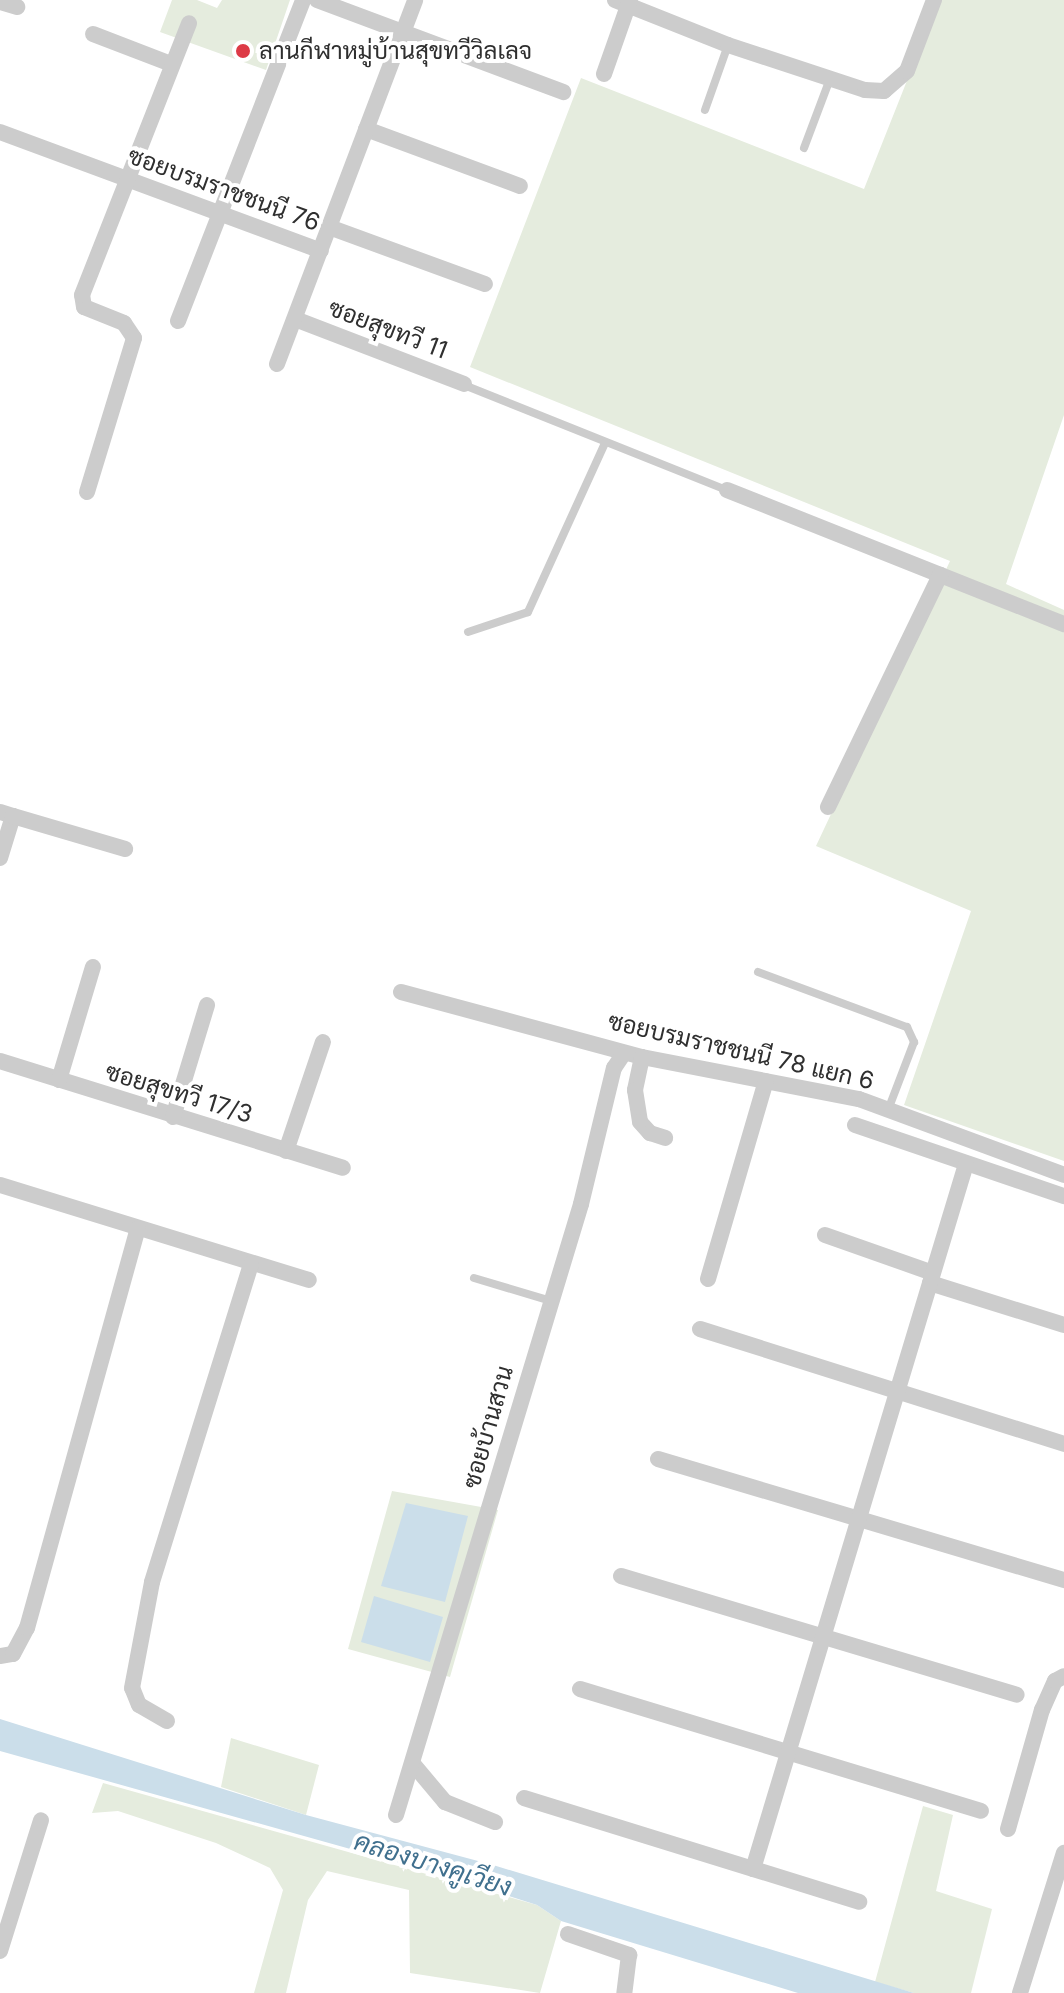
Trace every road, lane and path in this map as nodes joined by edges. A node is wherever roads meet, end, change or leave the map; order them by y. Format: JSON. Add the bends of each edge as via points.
{"nodes":[{"id":1,"x":303,"y":0,"type":"edge"},
{"id":2,"x":317,"y":0,"type":"edge"},
{"id":3,"x":415,"y":0,"type":"edge"},
{"id":4,"x":934,"y":0,"type":"edge"},
{"id":5,"x":625,"y":2,"type":"edge"},
{"id":6,"x":189,"y":23,"type":"dead end"},
{"id":7,"x":404,"y":31,"type":"junction"},
{"id":8,"x":93,"y":34,"type":"dead end"},
{"id":9,"x":728,"y":45,"type":"junction"},
{"id":10,"x":171,"y":64,"type":"junction"},
{"id":11,"x":604,"y":74,"type":"dead end"},
{"id":12,"x":830,"y":79,"type":"junction"},
{"id":13,"x":563,"y":92,"type":"dead end"},
{"id":14,"x":705,"y":110,"type":"dead end"},
{"id":15,"x":366,"y":129,"type":"junction"},
{"id":16,"x":0,"y":132,"type":"edge"},
{"id":17,"x":804,"y":148,"type":"dead end"},
{"id":18,"x":128,"y":180,"type":"junction"},
{"id":19,"x":520,"y":186,"type":"dead end"},
{"id":20,"x":218,"y":213,"type":"junction"},
{"id":21,"x":329,"y":227,"type":"junction"},
{"id":22,"x":321,"y":251,"type":"junction"},
{"id":23,"x":485,"y":284,"type":"dead end"},
{"id":24,"x":295,"y":319,"type":"junction"},
{"id":25,"x":178,"y":321,"type":"dead end"},
{"id":26,"x":277,"y":364,"type":"dead end"},
{"id":27,"x":464,"y":384,"type":"joint"},
{"id":28,"x":605,"y":443,"type":"junction"},
{"id":29,"x":727,"y":490,"type":"joint"},
{"id":30,"x":87,"y":492,"type":"dead end"},
{"id":31,"x":940,"y":575,"type":"junction"},
{"id":32,"x":1064,"y":624,"type":"edge"},
{"id":33,"x":468,"y":632,"type":"dead end"},
{"id":34,"x":828,"y":807,"type":"dead end"},
{"id":35,"x":6,"y":814,"type":"edge"},
{"id":36,"x":125,"y":849,"type":"dead end"},
{"id":37,"x":0,"y":858,"type":"edge"},
{"id":38,"x":93,"y":967,"type":"dead end"},
{"id":39,"x":758,"y":972,"type":"dead end"},
{"id":40,"x":401,"y":992,"type":"dead end"},
{"id":41,"x":207,"y":1005,"type":"dead end"},
{"id":42,"x":323,"y":1042,"type":"dead end"},
{"id":43,"x":624,"y":1053,"type":"junction"},
{"id":44,"x":642,"y":1057,"type":"junction"},
{"id":45,"x":0,"y":1061,"type":"edge"},
{"id":46,"x":59,"y":1080,"type":"junction"},
{"id":47,"x":766,"y":1081,"type":"junction"},
{"id":48,"x":888,"y":1110,"type":"junction"},
{"id":49,"x":173,"y":1117,"type":"junction"},
{"id":50,"x":855,"y":1125,"type":"dead end"},
{"id":51,"x":665,"y":1138,"type":"dead end"},
{"id":52,"x":286,"y":1151,"type":"junction"},
{"id":53,"x":966,"y":1164,"type":"junction"},
{"id":54,"x":343,"y":1168,"type":"dead end"},
{"id":55,"x":1064,"y":1175,"type":"edge"},
{"id":56,"x":0,"y":1185,"type":"edge"},
{"id":57,"x":1064,"y":1196,"type":"edge"},
{"id":58,"x":138,"y":1228,"type":"junction"},
{"id":59,"x":825,"y":1235,"type":"dead end"},
{"id":60,"x":251,"y":1264,"type":"junction"},
{"id":61,"x":474,"y":1278,"type":"dead end"},
{"id":62,"x":931,"y":1278,"type":"junction"},
{"id":63,"x":708,"y":1279,"type":"dead end"},
{"id":64,"x":309,"y":1280,"type":"dead end"},
{"id":65,"x":551,"y":1301,"type":"junction"},
{"id":66,"x":1064,"y":1325,"type":"edge"},
{"id":67,"x":700,"y":1329,"type":"dead end"},
{"id":68,"x":896,"y":1395,"type":"junction"},
{"id":69,"x":1064,"y":1444,"type":"edge"},
{"id":70,"x":658,"y":1459,"type":"dead end"},
{"id":71,"x":858,"y":1520,"type":"junction"},
{"id":72,"x":621,"y":1576,"type":"dead end"},
{"id":73,"x":1064,"y":1580,"type":"edge"},
{"id":74,"x":823,"y":1637,"type":"junction"},
{"id":75,"x":0,"y":1656,"type":"edge"},
{"id":76,"x":1064,"y":1676,"type":"edge"},
{"id":77,"x":580,"y":1689,"type":"dead end"},
{"id":78,"x":1017,"y":1695,"type":"dead end"},
{"id":79,"x":167,"y":1721,"type":"dead end"},
{"id":80,"x":788,"y":1753,"type":"junction"},
{"id":81,"x":413,"y":1764,"type":"junction"},
{"id":82,"x":524,"y":1798,"type":"dead end"},
{"id":83,"x":981,"y":1811,"type":"dead end"},
{"id":84,"x":396,"y":1815,"type":"dead end"},
{"id":85,"x":41,"y":1820,"type":"dead end"},
{"id":86,"x":495,"y":1822,"type":"dead end"},
{"id":87,"x":1008,"y":1829,"type":"dead end"},
{"id":88,"x":1064,"y":1853,"type":"edge"},
{"id":89,"x":753,"y":1869,"type":"junction"},
{"id":90,"x":859,"y":1902,"type":"dead end"},
{"id":91,"x":568,"y":1934,"type":"dead end"},
{"id":92,"x":0,"y":1951,"type":"edge"},
{"id":93,"x":624,"y":1993,"type":"edge"},
{"id":94,"x":1020,"y":1993,"type":"edge"}],
"edges":[{"from":1,"to":20,"type":"street"},
{"from":2,"to":7,"type":"street"},
{"from":3,"to":7,"type":"street","name":"ซอยบรมราชชนนี 76"},
{"from":4,"to":12,"type":"street","via":[[907,71],[894,85],[865,90]]},
{"from":5,"to":9,"type":"street"},
{"from":5,"to":11,"type":"street"},
{"from":6,"to":10,"type":"street"},
{"from":7,"to":13,"type":"street"},
{"from":7,"to":15,"type":"street","name":"ซอยบรมราชชนนี 76"},
{"from":8,"to":10,"type":"street"},
{"from":9,"to":12,"type":"street"},
{"from":9,"to":14,"type":"lane"},
{"from":10,"to":18,"type":"street"},
{"from":12,"to":17,"type":"lane"},
{"from":15,"to":19,"type":"street"},
{"from":15,"to":21,"type":"street","name":"ซอยบรมราชชนนี 76"},
{"from":16,"to":18,"type":"street","name":"ซอยบรมราชชนนี 76"},
{"from":18,"to":20,"type":"street","name":"ซอยบรมราชชนนี 76"},
{"from":18,"to":30,"type":"street","via":[[82,295],[84,307],[124,323],[134,338]]},
{"from":20,"to":22,"type":"street","name":"ซอยบรมราชชนนี 76"},
{"from":20,"to":25,"type":"street"},
{"from":21,"to":22,"type":"street","name":"ซอยบรมราชชนนี 76"},
{"from":21,"to":23,"type":"street"},
{"from":22,"to":24,"type":"street","name":"ซอยสุขทวี 11"},
{"from":24,"to":26,"type":"street","name":"ซอยสุขทวี 11"},
{"from":24,"to":27,"type":"street","name":"ซอยสุขทวี 11"},
{"from":27,"to":28,"type":"lane"},
{"from":28,"to":29,"type":"lane"},
{"from":28,"to":33,"type":"lane","via":[[528,612]]},
{"from":29,"to":31,"type":"street"},
{"from":31,"to":32,"type":"street"},
{"from":31,"to":34,"type":"street"},
{"from":35,"to":36,"type":"street"},
{"from":35,"to":37,"type":"street"},
{"from":38,"to":46,"type":"street"},
{"from":39,"to":48,"type":"lane","via":[[907,1027],[914,1042]]},
{"from":40,"to":43,"type":"street","name":"ซอยบรมราชชนนี 78 แยก 6"},
{"from":41,"to":49,"type":"street"},
{"from":42,"to":52,"type":"street"},
{"from":43,"to":44,"type":"street","name":"ซอยบรมราชชนนี 78 แยก 6"},
{"from":43,"to":65,"type":"street","name":"ซอยบ้านสวน","via":[[614,1068]]},
{"from":44,"to":47,"type":"street","name":"ซอยบรมราชชนนี 78 แยก 6"},
{"from":44,"to":51,"type":"street","via":[[635,1090],[640,1122]]},
{"from":45,"to":46,"type":"street","name":"ซอยสุขทวี 17/3"},
{"from":46,"to":49,"type":"street","name":"ซอยสุขทวี 17/3"},
{"from":47,"to":48,"type":"street","name":"ซอยบรมราชชนนี 78 แยก 6","via":[[831,1092]]},
{"from":47,"to":63,"type":"street"},
{"from":48,"to":55,"type":"street","name":"ซอยบรมราชชนนี 78 แยก 6"},
{"from":49,"to":52,"type":"street","name":"ซอยสุขทวี 17/3"},
{"from":50,"to":53,"type":"street"},
{"from":52,"to":54,"type":"street","name":"ซอยสุขทวี 17/3"},
{"from":53,"to":57,"type":"street"},
{"from":53,"to":62,"type":"street"},
{"from":56,"to":58,"type":"street"},
{"from":58,"to":60,"type":"street"},
{"from":58,"to":75,"type":"street","via":[[27,1628],[13,1654]]},
{"from":59,"to":62,"type":"street"},
{"from":60,"to":64,"type":"street"},
{"from":60,"to":79,"type":"street","via":[[152,1582],[132,1688],[139,1705]]},
{"from":61,"to":65,"type":"lane"},
{"from":62,"to":66,"type":"street"},
{"from":62,"to":68,"type":"street"},
{"from":65,"to":81,"type":"street","name":"ซอยบ้านสวน"},
{"from":67,"to":68,"type":"street"},
{"from":68,"to":69,"type":"street"},
{"from":68,"to":71,"type":"street"},
{"from":70,"to":71,"type":"street"},
{"from":71,"to":73,"type":"street"},
{"from":71,"to":74,"type":"street"},
{"from":72,"to":74,"type":"street"},
{"from":74,"to":78,"type":"street"},
{"from":74,"to":80,"type":"street"},
{"from":76,"to":87,"type":"street","via":[[1055,1681],[1042,1710]]},
{"from":77,"to":80,"type":"street"},
{"from":80,"to":83,"type":"street"},
{"from":80,"to":89,"type":"street"},
{"from":81,"to":84,"type":"street","name":"ซอยบ้านสวน"},
{"from":81,"to":86,"type":"street","via":[[445,1802]]},
{"from":82,"to":89,"type":"street"},
{"from":85,"to":92,"type":"street"},
{"from":88,"to":94,"type":"street"},
{"from":89,"to":90,"type":"street"},
{"from":91,"to":93,"type":"street","via":[[629,1955]]}]}
